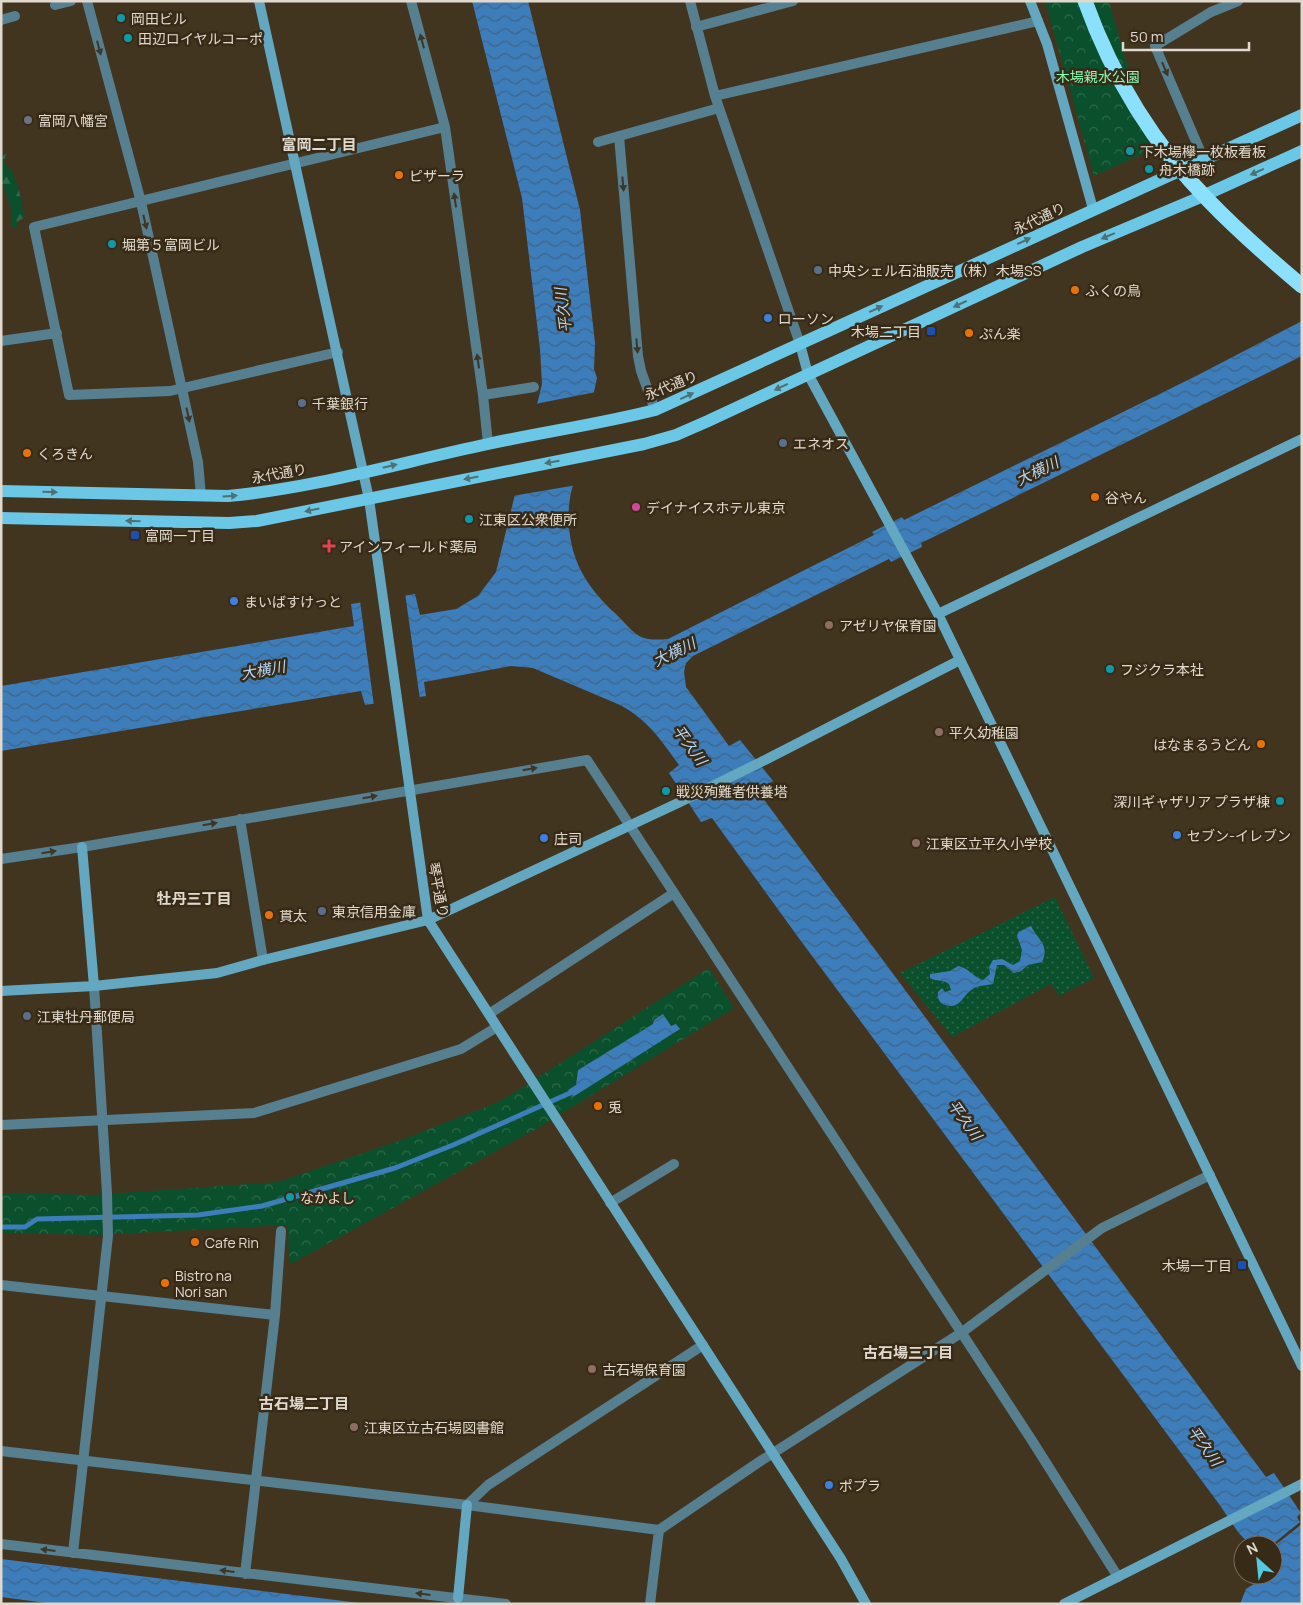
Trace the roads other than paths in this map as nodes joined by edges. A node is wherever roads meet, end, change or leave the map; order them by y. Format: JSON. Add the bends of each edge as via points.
{"nodes":[{"id":1,"x":71,"y":1,"type":"edge"},
{"id":2,"x":87,"y":1,"type":"edge"},
{"id":3,"x":259,"y":1,"type":"edge"},
{"id":4,"x":411,"y":1,"type":"edge"},
{"id":5,"x":690,"y":1,"type":"edge"},
{"id":6,"x":793,"y":1,"type":"edge"},
{"id":7,"x":1030,"y":1,"type":"edge"},
{"id":8,"x":1086,"y":1,"type":"edge"},
{"id":9,"x":1238,"y":1,"type":"edge"},
{"id":10,"x":55,"y":5,"type":"dead end"},
{"id":11,"x":15,"y":16,"type":"dead end"},
{"id":12,"x":1,"y":20,"type":"edge"},
{"id":13,"x":1038,"y":21,"type":"junction"},
{"id":14,"x":696,"y":27,"type":"junction"},
{"id":15,"x":715,"y":96,"type":"junction"},
{"id":16,"x":719,"y":108,"type":"junction"},
{"id":17,"x":1302,"y":115,"type":"edge"},
{"id":18,"x":445,"y":127,"type":"junction"},
{"id":19,"x":619,"y":136,"type":"junction"},
{"id":20,"x":598,"y":142,"type":"dead end"},
{"id":21,"x":1302,"y":151,"type":"edge"},
{"id":22,"x":1204,"y":160,"type":"junction"},
{"id":23,"x":296,"y":164,"type":"junction"},
{"id":24,"x":141,"y":202,"type":"junction"},
{"id":25,"x":1093,"y":209,"type":"junction"},
{"id":26,"x":1302,"y":282,"type":"edge"},
{"id":27,"x":1302,"y":286,"type":"edge"},
{"id":28,"x":57,"y":333,"type":"junction"},
{"id":29,"x":1,"y":341,"type":"edge"},
{"id":30,"x":800,"y":344,"type":"junction"},
{"id":31,"x":338,"y":352,"type":"junction"},
{"id":32,"x":808,"y":374,"type":"junction"},
{"id":33,"x":534,"y":387,"type":"dead end"},
{"id":34,"x":182,"y":389,"type":"junction"},
{"id":35,"x":483,"y":394,"type":"junction"},
{"id":36,"x":655,"y":410,"type":"junction"},
{"id":37,"x":1302,"y":439,"type":"edge"},
{"id":38,"x":488,"y":444,"type":"junction"},
{"id":39,"x":363,"y":472,"type":"junction"},
{"id":40,"x":1,"y":491,"type":"edge"},
{"id":41,"x":201,"y":496,"type":"junction"},
{"id":42,"x":369,"y":499,"type":"junction"},
{"id":43,"x":1,"y":518,"type":"edge"},
{"id":44,"x":938,"y":614,"type":"junction"},
{"id":45,"x":960,"y":660,"type":"junction"},
{"id":46,"x":410,"y":790,"type":"junction"},
{"id":47,"x":240,"y":819,"type":"junction"},
{"id":48,"x":628,"y":825,"type":"junction"},
{"id":49,"x":82,"y":847,"type":"junction"},
{"id":50,"x":1,"y":859,"type":"edge"},
{"id":51,"x":674,"y":893,"type":"junction"},
{"id":52,"x":428,"y":920,"type":"junction"},
{"id":53,"x":264,"y":960,"type":"junction"},
{"id":54,"x":94,"y":986,"type":"junction"},
{"id":55,"x":1,"y":991,"type":"edge"},
{"id":56,"x":489,"y":1014,"type":"junction"},
{"id":57,"x":497,"y":1027,"type":"junction"},
{"id":58,"x":102,"y":1121,"type":"junction"},
{"id":59,"x":1,"y":1125,"type":"edge"},
{"id":60,"x":674,"y":1164,"type":"dead end"},
{"id":61,"x":1210,"y":1175,"type":"junction"},
{"id":62,"x":610,"y":1203,"type":"junction"},
{"id":63,"x":281,"y":1231,"type":"dead end"},
{"id":64,"x":1,"y":1285,"type":"edge"},
{"id":65,"x":101,"y":1297,"type":"junction"},
{"id":66,"x":275,"y":1315,"type":"junction"},
{"id":67,"x":961,"y":1333,"type":"junction"},
{"id":68,"x":703,"y":1345,"type":"junction"},
{"id":69,"x":1302,"y":1366,"type":"edge"},
{"id":70,"x":1,"y":1452,"type":"edge"},
{"id":71,"x":772,"y":1454,"type":"junction"},
{"id":72,"x":83,"y":1461,"type":"junction"},
{"id":73,"x":256,"y":1480,"type":"junction"},
{"id":74,"x":1297,"y":1487,"type":"edge"},
{"id":75,"x":467,"y":1505,"type":"junction"},
{"id":76,"x":658,"y":1530,"type":"junction"},
{"id":77,"x":1,"y":1544,"type":"edge"},
{"id":78,"x":73,"y":1553,"type":"junction"},
{"id":79,"x":245,"y":1574,"type":"junction"},
{"id":80,"x":1118,"y":1577,"type":"junction"},
{"id":81,"x":458,"y":1598,"type":"junction"},
{"id":82,"x":506,"y":1604,"type":"edge"},
{"id":83,"x":650,"y":1604,"type":"edge"},
{"id":84,"x":866,"y":1604,"type":"edge"},
{"id":85,"x":1064,"y":1604,"type":"edge"}],
"edges":[{"from":1,"to":10,"type":"street"},
{"from":2,"to":24,"type":"street","one_way":true},
{"from":3,"to":23,"type":"street","name":"琴平通り"},
{"from":18,"to":4,"type":"street","one_way":true},
{"from":5,"to":14,"type":"street"},
{"from":6,"to":14,"type":"street"},
{"from":7,"to":13,"type":"street"},
{"from":8,"to":26,"type":"highway","bridge":true,"via":[[1121,81],[1162,144],[1211,200]]},
{"from":8,"to":27,"type":"highway","bridge":true,"via":[[1115,73],[1161,145],[1208,201]]},
{"from":9,"to":22,"type":"street","one_way":true,"via":[[1211,12],[1156,46]]},
{"from":11,"to":12,"type":"street"},
{"from":13,"to":15,"type":"street"},
{"from":13,"to":25,"type":"street"},
{"from":14,"to":15,"type":"street"},
{"from":15,"to":16,"type":"street"},
{"from":16,"to":19,"type":"street"},
{"from":16,"to":30,"type":"street"},
{"from":17,"to":22,"type":"main road","name":"永代通り"},
{"from":18,"to":23,"type":"street"},
{"from":35,"to":18,"type":"street","one_way":true},
{"from":19,"to":20,"type":"street"},
{"from":19,"to":36,"type":"street","one_way":true,"via":[[638,356]]},
{"from":21,"to":32,"type":"main road","one_way":true,"via":[[1082,247]]},
{"from":22,"to":25,"type":"main road","name":"永代通り"},
{"from":23,"to":24,"type":"street"},
{"from":23,"to":31,"type":"street","name":"琴平通り"},
{"from":24,"to":28,"type":"street","via":[[34,227]]},
{"from":24,"to":34,"type":"street","one_way":true},
{"from":30,"to":25,"type":"main road","name":"永代通り","one_way":true},
{"from":28,"to":29,"type":"street"},
{"from":28,"to":34,"type":"street","via":[[69,394]]},
{"from":30,"to":32,"type":"street"},
{"from":36,"to":30,"type":"main road","name":"永代通り","one_way":true},
{"from":31,"to":34,"type":"street"},
{"from":31,"to":39,"type":"street","name":"琴平通り"},
{"from":32,"to":42,"type":"main road","one_way":true,"via":[[676,435]]},
{"from":32,"to":44,"type":"street"},
{"from":33,"to":35,"type":"street"},
{"from":34,"to":41,"type":"street","one_way":true,"via":[[198,462]]},
{"from":35,"to":38,"type":"street"},
{"from":36,"to":38,"type":"main road","name":"永代通り"},
{"from":37,"to":44,"type":"street"},
{"from":39,"to":38,"type":"main road","name":"永代通り","one_way":true},
{"from":41,"to":39,"type":"main road","name":"永代通り","one_way":true,"via":[[258,493]]},
{"from":39,"to":42,"type":"street","name":"琴平通り"},
{"from":40,"to":41,"type":"main road","name":"永代通り","one_way":true},
{"from":42,"to":43,"type":"main road","one_way":true,"via":[[277,518],[229,523]]},
{"from":42,"to":46,"type":"street","name":"琴平通り"},
{"from":44,"to":45,"type":"street"},
{"from":45,"to":48,"type":"street","via":[[769,758]]},
{"from":45,"to":61,"type":"street"},
{"from":47,"to":46,"type":"street","one_way":true},
{"from":46,"to":48,"type":"street","one_way":true,"via":[[587,760]]},
{"from":46,"to":52,"type":"street","name":"琴平通り"},
{"from":49,"to":47,"type":"street","one_way":true},
{"from":47,"to":53,"type":"street"},
{"from":48,"to":51,"type":"street"},
{"from":48,"to":52,"type":"street"},
{"from":50,"to":49,"type":"street","one_way":true},
{"from":49,"to":54,"type":"street"},
{"from":51,"to":56,"type":"street"},
{"from":51,"to":67,"type":"street"},
{"from":52,"to":53,"type":"street"},
{"from":52,"to":56,"type":"street","name":"琴平通り"},
{"from":53,"to":54,"type":"street","via":[[217,973]]},
{"from":54,"to":55,"type":"street"},
{"from":54,"to":58,"type":"street"},
{"from":56,"to":57,"type":"street","name":"琴平通り"},
{"from":57,"to":58,"type":"street","via":[[461,1049],[254,1113]]},
{"from":57,"to":62,"type":"street","name":"琴平通り"},
{"from":58,"to":59,"type":"street"},
{"from":58,"to":65,"type":"street","via":[[108,1236]]},
{"from":60,"to":62,"type":"street"},
{"from":61,"to":67,"type":"street","via":[[1102,1228]]},
{"from":61,"to":69,"type":"street"},
{"from":62,"to":68,"type":"street","name":"琴平通り"},
{"from":63,"to":66,"type":"street"},
{"from":64,"to":65,"type":"street"},
{"from":65,"to":66,"type":"street"},
{"from":65,"to":72,"type":"street"},
{"from":66,"to":73,"type":"street"},
{"from":67,"to":71,"type":"street"},
{"from":67,"to":80,"type":"street"},
{"from":68,"to":71,"type":"street","name":"琴平通り"},
{"from":68,"to":75,"type":"street","via":[[488,1485]]},
{"from":70,"to":72,"type":"street"},
{"from":71,"to":76,"type":"street"},
{"from":71,"to":84,"type":"street","name":"琴平通り"},
{"from":72,"to":73,"type":"street"},
{"from":72,"to":78,"type":"street"},
{"from":73,"to":75,"type":"street"},
{"from":73,"to":79,"type":"street"},
{"from":74,"to":80,"type":"street"},
{"from":75,"to":76,"type":"street"},
{"from":75,"to":81,"type":"street"},
{"from":76,"to":83,"type":"street"},
{"from":78,"to":77,"type":"street","one_way":true},
{"from":79,"to":78,"type":"street","one_way":true},
{"from":81,"to":79,"type":"street","one_way":true},
{"from":80,"to":85,"type":"street"},
{"from":81,"to":82,"type":"street"}]}
